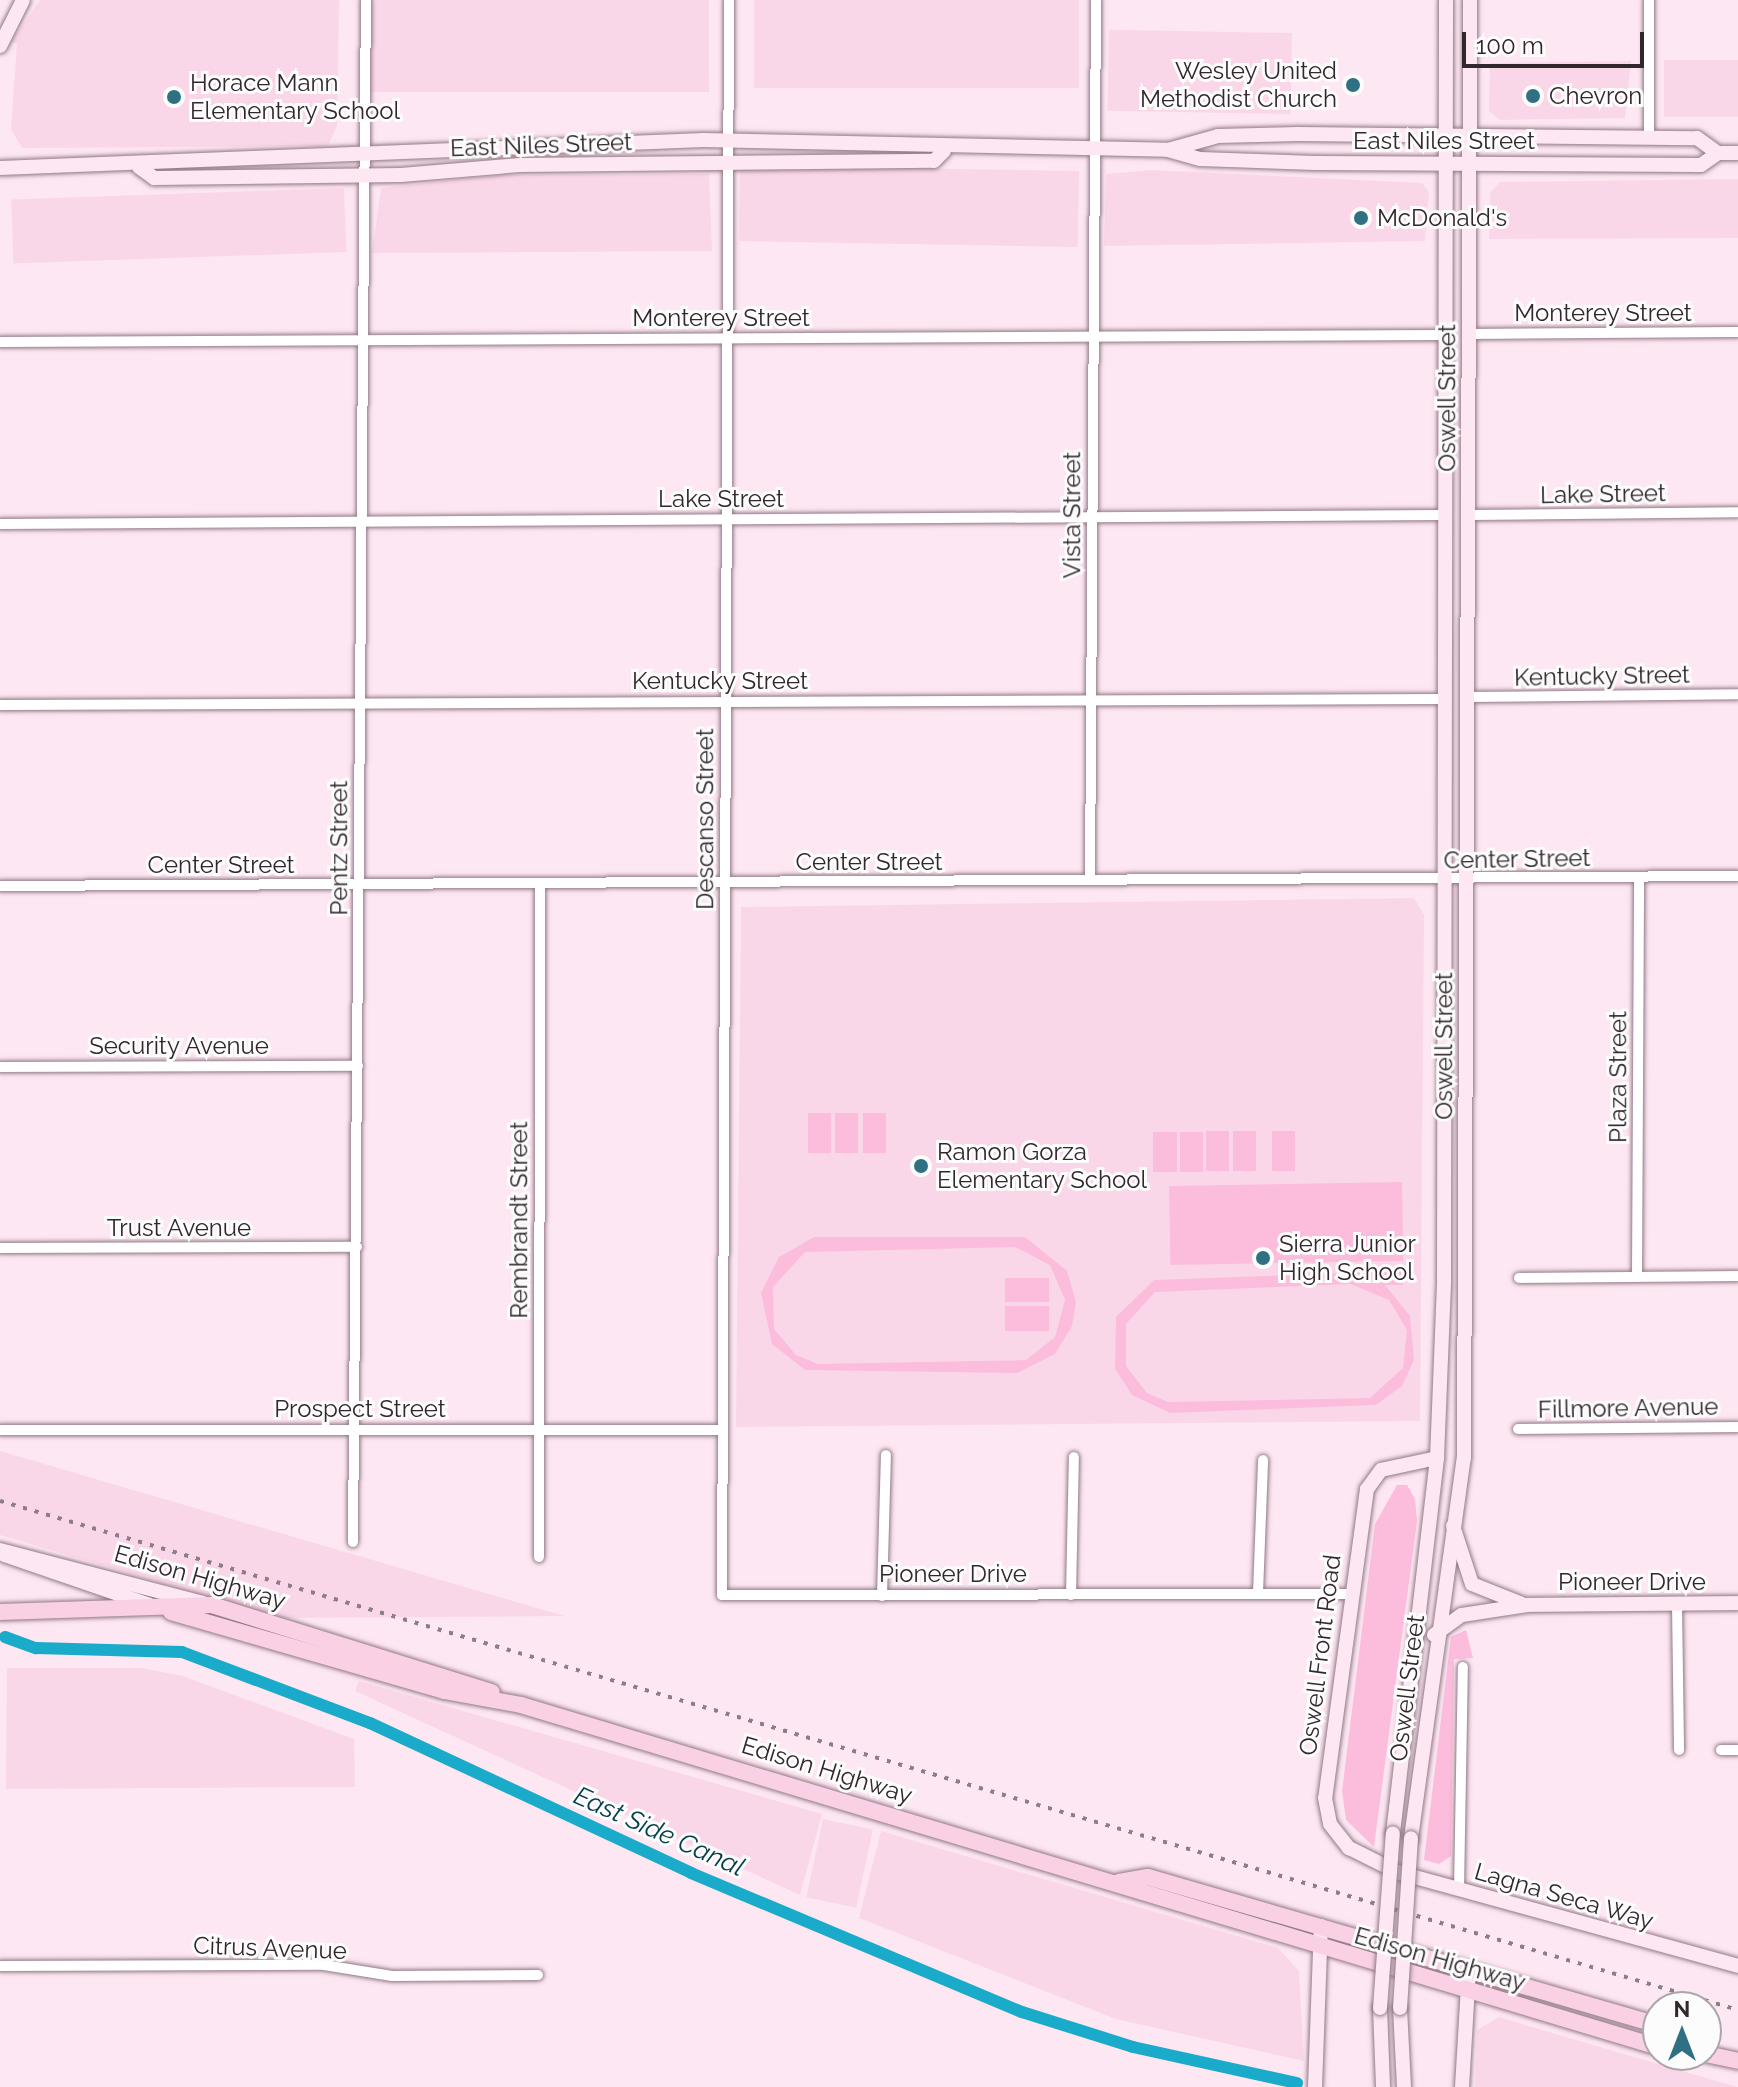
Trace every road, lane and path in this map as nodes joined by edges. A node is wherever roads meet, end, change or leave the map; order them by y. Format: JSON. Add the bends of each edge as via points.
{"nodes":[{"id":1,"x":23,"y":0,"type":"edge"},
{"id":2,"x":366,"y":0,"type":"edge"},
{"id":3,"x":729,"y":0,"type":"edge"},
{"id":4,"x":1096,"y":0,"type":"edge"},
{"id":5,"x":1446,"y":0,"type":"edge"},
{"id":6,"x":1470,"y":0,"type":"edge"},
{"id":7,"x":1649,"y":0,"type":"edge"},
{"id":8,"x":0,"y":46,"type":"edge"},
{"id":9,"x":1447,"y":136,"type":"junction"},
{"id":10,"x":1469,"y":137,"type":"junction"},
{"id":11,"x":1649,"y":138,"type":"junction"},
{"id":12,"x":729,"y":142,"type":"junction"},
{"id":13,"x":1095,"y":149,"type":"junction"},
{"id":14,"x":1168,"y":150,"type":"junction"},
{"id":15,"x":944,"y":151,"type":"junction"},
{"id":16,"x":363,"y":153,"type":"junction"},
{"id":17,"x":1718,"y":153,"type":"junction"},
{"id":18,"x":1738,"y":153,"type":"edge"},
{"id":19,"x":1447,"y":159,"type":"junction"},
{"id":20,"x":729,"y":161,"type":"junction"},
{"id":21,"x":1469,"y":161,"type":"junction"},
{"id":22,"x":139,"y":167,"type":"junction"},
{"id":23,"x":0,"y":168,"type":"edge"},
{"id":24,"x":363,"y":175,"type":"junction"},
{"id":25,"x":1738,"y":332,"type":"edge"},
{"id":26,"x":1469,"y":334,"type":"junction"},
{"id":27,"x":1443,"y":335,"type":"junction"},
{"id":28,"x":1093,"y":336,"type":"junction"},
{"id":29,"x":728,"y":338,"type":"junction"},
{"id":30,"x":362,"y":340,"type":"junction"},
{"id":31,"x":0,"y":342,"type":"edge"},
{"id":32,"x":1738,"y":512,"type":"edge"},
{"id":33,"x":1442,"y":515,"type":"junction"},
{"id":34,"x":1468,"y":515,"type":"junction"},
{"id":35,"x":1092,"y":517,"type":"junction"},
{"id":36,"x":727,"y":519,"type":"junction"},
{"id":37,"x":361,"y":522,"type":"junction"},
{"id":38,"x":0,"y":524,"type":"edge"},
{"id":39,"x":1738,"y":694,"type":"edge"},
{"id":40,"x":1467,"y":697,"type":"junction"},
{"id":41,"x":1091,"y":699,"type":"junction"},
{"id":42,"x":1441,"y":699,"type":"junction"},
{"id":43,"x":726,"y":701,"type":"junction"},
{"id":44,"x":360,"y":703,"type":"junction"},
{"id":45,"x":0,"y":705,"type":"edge"},
{"id":46,"x":1738,"y":876,"type":"edge"},
{"id":47,"x":1639,"y":877,"type":"junction"},
{"id":48,"x":1467,"y":879,"type":"junction"},
{"id":49,"x":1090,"y":880,"type":"junction"},
{"id":50,"x":1445,"y":880,"type":"junction"},
{"id":51,"x":725,"y":882,"type":"junction"},
{"id":52,"x":540,"y":883,"type":"junction"},
{"id":53,"x":359,"y":884,"type":"junction"},
{"id":54,"x":0,"y":886,"type":"edge"},
{"id":55,"x":358,"y":1066,"type":"junction"},
{"id":56,"x":0,"y":1067,"type":"edge"},
{"id":57,"x":357,"y":1247,"type":"junction"},
{"id":58,"x":0,"y":1248,"type":"edge"},
{"id":59,"x":1738,"y":1276,"type":"edge"},
{"id":60,"x":1637,"y":1277,"type":"junction"},
{"id":61,"x":1519,"y":1278,"type":"dead end"},
{"id":62,"x":1738,"y":1427,"type":"edge"},
{"id":63,"x":356,"y":1429,"type":"junction"},
{"id":64,"x":539,"y":1429,"type":"junction"},
{"id":65,"x":1518,"y":1429,"type":"dead end"},
{"id":66,"x":0,"y":1430,"type":"edge"},
{"id":67,"x":719,"y":1430,"type":"junction"},
{"id":68,"x":886,"y":1455,"type":"dead end"},
{"id":69,"x":1074,"y":1457,"type":"dead end"},
{"id":70,"x":1437,"y":1458,"type":"junction"},
{"id":71,"x":1263,"y":1460,"type":"dead end"},
{"id":72,"x":1453,"y":1526,"type":"junction"},
{"id":73,"x":353,"y":1542,"type":"dead end"},
{"id":74,"x":0,"y":1552,"type":"edge"},
{"id":75,"x":539,"y":1557,"type":"dead end"},
{"id":76,"x":1258,"y":1593,"type":"junction"},
{"id":77,"x":1350,"y":1594,"type":"junction"},
{"id":78,"x":1071,"y":1595,"type":"junction"},
{"id":79,"x":882,"y":1596,"type":"junction"},
{"id":80,"x":1738,"y":1603,"type":"edge"},
{"id":81,"x":1677,"y":1604,"type":"junction"},
{"id":82,"x":212,"y":1605,"type":"junction"},
{"id":83,"x":1527,"y":1605,"type":"junction"},
{"id":84,"x":0,"y":1612,"type":"edge"},
{"id":85,"x":171,"y":1612,"type":"junction"},
{"id":86,"x":1434,"y":1636,"type":"junction"},
{"id":87,"x":1463,"y":1667,"type":"dead end"},
{"id":88,"x":521,"y":1705,"type":"junction"},
{"id":89,"x":1679,"y":1750,"type":"dead end"},
{"id":90,"x":1721,"y":1750,"type":"dead end"},
{"id":91,"x":1738,"y":1750,"type":"edge"},
{"id":92,"x":1397,"y":1872,"type":"joint"},
{"id":93,"x":1119,"y":1882,"type":"junction"},
{"id":94,"x":1459,"y":1889,"type":"junction"},
{"id":95,"x":1321,"y":1926,"type":"junction"},
{"id":96,"x":1315,"y":1947,"type":"junction"},
{"id":97,"x":0,"y":1966,"type":"edge"},
{"id":98,"x":1738,"y":1966,"type":"edge"},
{"id":99,"x":1469,"y":1969,"type":"junction"},
{"id":100,"x":538,"y":1975,"type":"dead end"},
{"id":101,"x":1462,"y":1991,"type":"junction"},
{"id":102,"x":1642,"y":2020,"type":"edge"},
{"id":103,"x":1642,"y":2042,"type":"edge"},
{"id":104,"x":1315,"y":2087,"type":"edge"},
{"id":105,"x":1383,"y":2087,"type":"edge"},
{"id":106,"x":1404,"y":2087,"type":"edge"},
{"id":107,"x":1462,"y":2087,"type":"edge"}],
"edges":[{"from":1,"to":8,"type":"main road"},
{"from":2,"to":16,"type":"street","name":"Pentz Street"},
{"from":3,"to":12,"type":"street","name":"Descanso Street"},
{"from":4,"to":13,"type":"street","name":"Vista Street"},
{"from":5,"to":9,"type":"main road","name":"Oswell Street"},
{"from":6,"to":10,"type":"main road","name":"Oswell Street"},
{"from":7,"to":11,"type":"street"},
{"from":9,"to":10,"type":"main road","name":"East Niles Street"},
{"from":9,"to":14,"type":"main road","name":"East Niles Street","via":[[1218,136]]},
{"from":9,"to":19,"type":"main road","name":"Oswell Street"},
{"from":10,"to":11,"type":"main road","name":"East Niles Street"},
{"from":10,"to":21,"type":"main road","name":"Oswell Street"},
{"from":11,"to":17,"type":"main road","name":"East Niles Street","via":[[1697,138]]},
{"from":12,"to":15,"type":"main road","name":"East Niles Street","via":[[928,142]]},
{"from":12,"to":16,"type":"main road","name":"East Niles Street"},
{"from":12,"to":20,"type":"street","name":"Descanso Street"},
{"from":13,"to":14,"type":"main road","name":"East Niles Street"},
{"from":13,"to":15,"type":"main road","name":"East Niles Street"},
{"from":13,"to":28,"type":"street","name":"Vista Street"},
{"from":14,"to":19,"type":"main road","name":"East Niles Street","via":[[1218,160]]},
{"from":15,"to":20,"type":"main road","name":"East Niles Street","via":[[934,161]]},
{"from":16,"to":22,"type":"main road","name":"East Niles Street"},
{"from":16,"to":24,"type":"street","name":"Pentz Street"},
{"from":17,"to":18,"type":"main road","name":"East Niles Street"},
{"from":17,"to":21,"type":"main road","name":"East Niles Street","via":[[1701,165]]},
{"from":19,"to":21,"type":"main road","name":"East Niles Street"},
{"from":19,"to":27,"type":"main road","name":"Oswell Street"},
{"from":20,"to":24,"type":"main road","name":"East Niles Street"},
{"from":20,"to":29,"type":"street","name":"Descanso Street"},
{"from":21,"to":26,"type":"main road","name":"Oswell Street"},
{"from":22,"to":23,"type":"main road","name":"East Niles Street"},
{"from":22,"to":24,"type":"main road","name":"East Niles Street","via":[[154,178]]},
{"from":24,"to":30,"type":"street","name":"Pentz Street"},
{"from":25,"to":26,"type":"street","name":"Monterey Street"},
{"from":26,"to":34,"type":"main road","name":"Oswell Street"},
{"from":27,"to":28,"type":"street","name":"Monterey Street"},
{"from":27,"to":33,"type":"main road","name":"Oswell Street"},
{"from":28,"to":29,"type":"street","name":"Monterey Street"},
{"from":28,"to":35,"type":"street","name":"Vista Street"},
{"from":29,"to":30,"type":"street","name":"Monterey Street"},
{"from":29,"to":36,"type":"street","name":"Descanso Street"},
{"from":30,"to":31,"type":"street","name":"Monterey Street"},
{"from":30,"to":37,"type":"street","name":"Pentz Street"},
{"from":32,"to":34,"type":"street","name":"Lake Street"},
{"from":33,"to":35,"type":"street","name":"Lake Street"},
{"from":33,"to":42,"type":"main road","name":"Oswell Street"},
{"from":34,"to":40,"type":"main road","name":"Oswell Street"},
{"from":35,"to":36,"type":"street","name":"Lake Street"},
{"from":35,"to":41,"type":"street","name":"Vista Street"},
{"from":36,"to":37,"type":"street","name":"Lake Street"},
{"from":36,"to":43,"type":"street","name":"Descanso Street"},
{"from":37,"to":38,"type":"street","name":"Lake Street"},
{"from":37,"to":44,"type":"street","name":"Pentz Street"},
{"from":39,"to":40,"type":"street","name":"Kentucky Street"},
{"from":40,"to":48,"type":"main road","name":"Oswell Street"},
{"from":41,"to":42,"type":"street","name":"Kentucky Street"},
{"from":41,"to":43,"type":"street","name":"Kentucky Street"},
{"from":41,"to":49,"type":"street","name":"Vista Street"},
{"from":42,"to":50,"type":"main road","name":"Oswell Street"},
{"from":43,"to":44,"type":"street","name":"Kentucky Street"},
{"from":43,"to":51,"type":"street","name":"Descanso Street"},
{"from":44,"to":45,"type":"street","name":"Kentucky Street"},
{"from":44,"to":53,"type":"street","name":"Pentz Street"},
{"from":46,"to":47,"type":"street","name":"Center Street"},
{"from":47,"to":48,"type":"street","name":"Center Street"},
{"from":47,"to":60,"type":"street","name":"Plaza Street"},
{"from":48,"to":50,"type":"street","name":"Center Street"},
{"from":48,"to":72,"type":"main road","name":"Oswell Street","via":[[1464,1458]]},
{"from":49,"to":50,"type":"street","name":"Center Street"},
{"from":49,"to":51,"type":"street","name":"Center Street"},
{"from":50,"to":70,"type":"main road","name":"Oswell Street"},
{"from":51,"to":52,"type":"street","name":"Center Street"},
{"from":51,"to":67,"type":"street","name":"Descanso Street"},
{"from":52,"to":53,"type":"street","name":"Center Street"},
{"from":52,"to":64,"type":"street","name":"Rembrandt Street"},
{"from":53,"to":54,"type":"street","name":"Center Street"},
{"from":53,"to":55,"type":"street","name":"Pentz Street"},
{"from":55,"to":56,"type":"street","name":"Security Avenue"},
{"from":55,"to":57,"type":"street","name":"Pentz Street"},
{"from":57,"to":58,"type":"street","name":"Trust Avenue"},
{"from":57,"to":63,"type":"street","name":"Pentz Street"},
{"from":59,"to":60,"type":"street"},
{"from":60,"to":61,"type":"street"},
{"from":62,"to":65,"type":"street","name":"Fillmore Avenue"},
{"from":63,"to":64,"type":"street","name":"Prospect Street"},
{"from":63,"to":66,"type":"street","name":"Prospect Street"},
{"from":63,"to":73,"type":"street","name":"Pentz Street"},
{"from":64,"to":67,"type":"street","name":"Prospect Street"},
{"from":64,"to":75,"type":"street","name":"Rembrandt Street"},
{"from":67,"to":79,"type":"street","name":"Pioneer Drive","via":[[722,1595]]},
{"from":68,"to":79,"type":"street"},
{"from":69,"to":78,"type":"street"},
{"from":70,"to":77,"type":"main road","name":"Oswell Front Road","via":[[1408,1459],[1381,1470],[1367,1489]]},
{"from":70,"to":105,"type":"main road","name":"Oswell Street","bridge":true,"via":[[1393,1833],[1380,2008]]},
{"from":71,"to":76,"type":"street"},
{"from":72,"to":83,"type":"main road","name":"Pioneer Drive","via":[[1480,1592]]},
{"from":72,"to":86,"type":"main road","name":"Oswell Street"},
{"from":74,"to":82,"type":"main road","name":"Edison Highway"},
{"from":74,"to":85,"type":"main road","name":"Edison Highway"},
{"from":76,"to":77,"type":"street","name":"Pioneer Drive"},
{"from":76,"to":78,"type":"street","name":"Pioneer Drive"},
{"from":77,"to":92,"type":"main road","name":"Oswell Front Road","via":[[1327,1816],[1349,1848]]},
{"from":78,"to":79,"type":"street","name":"Pioneer Drive"},
{"from":80,"to":81,"type":"main road","name":"Pioneer Drive"},
{"from":81,"to":83,"type":"main road","name":"Pioneer Drive"},
{"from":81,"to":89,"type":"street"},
{"from":82,"to":85,"type":"main road"},
{"from":82,"to":88,"type":"main road","name":"Edison Highway","via":[[451,1675]]},
{"from":83,"to":86,"type":"main road","name":"Pioneer Drive","via":[[1462,1615]]},
{"from":84,"to":85,"type":"main road"},
{"from":85,"to":88,"type":"main road","name":"Edison Highway","via":[[444,1691]]},
{"from":86,"to":106,"type":"main road","name":"Oswell Street","bridge":true,"via":[[1411,1838],[1400,2008]]},
{"from":87,"to":94,"type":"street"},
{"from":88,"to":93,"type":"main road","name":"Edison Highway"},
{"from":90,"to":91,"type":"street"},
{"from":92,"to":94,"type":"main road","name":"Lagna Seca Way"},
{"from":93,"to":95,"type":"main road","name":"Edison Highway","via":[[1148,1877]]},
{"from":93,"to":96,"type":"main road","name":"Edison Highway","via":[[1139,1896]]},
{"from":94,"to":98,"type":"main road","name":"Lagna Seca Way"},
{"from":95,"to":96,"type":"main road"},
{"from":95,"to":99,"type":"main road","name":"Edison Highway"},
{"from":96,"to":101,"type":"main road","name":"Edison Highway"},
{"from":96,"to":104,"type":"main road"},
{"from":97,"to":100,"type":"street","name":"Citrus Avenue","via":[[324,1965],[392,1976]]},
{"from":99,"to":101,"type":"main road"},
{"from":99,"to":102,"type":"main road","name":"Edison Highway"},
{"from":101,"to":103,"type":"main road","name":"Edison Highway"},
{"from":101,"to":107,"type":"main road"}]}
